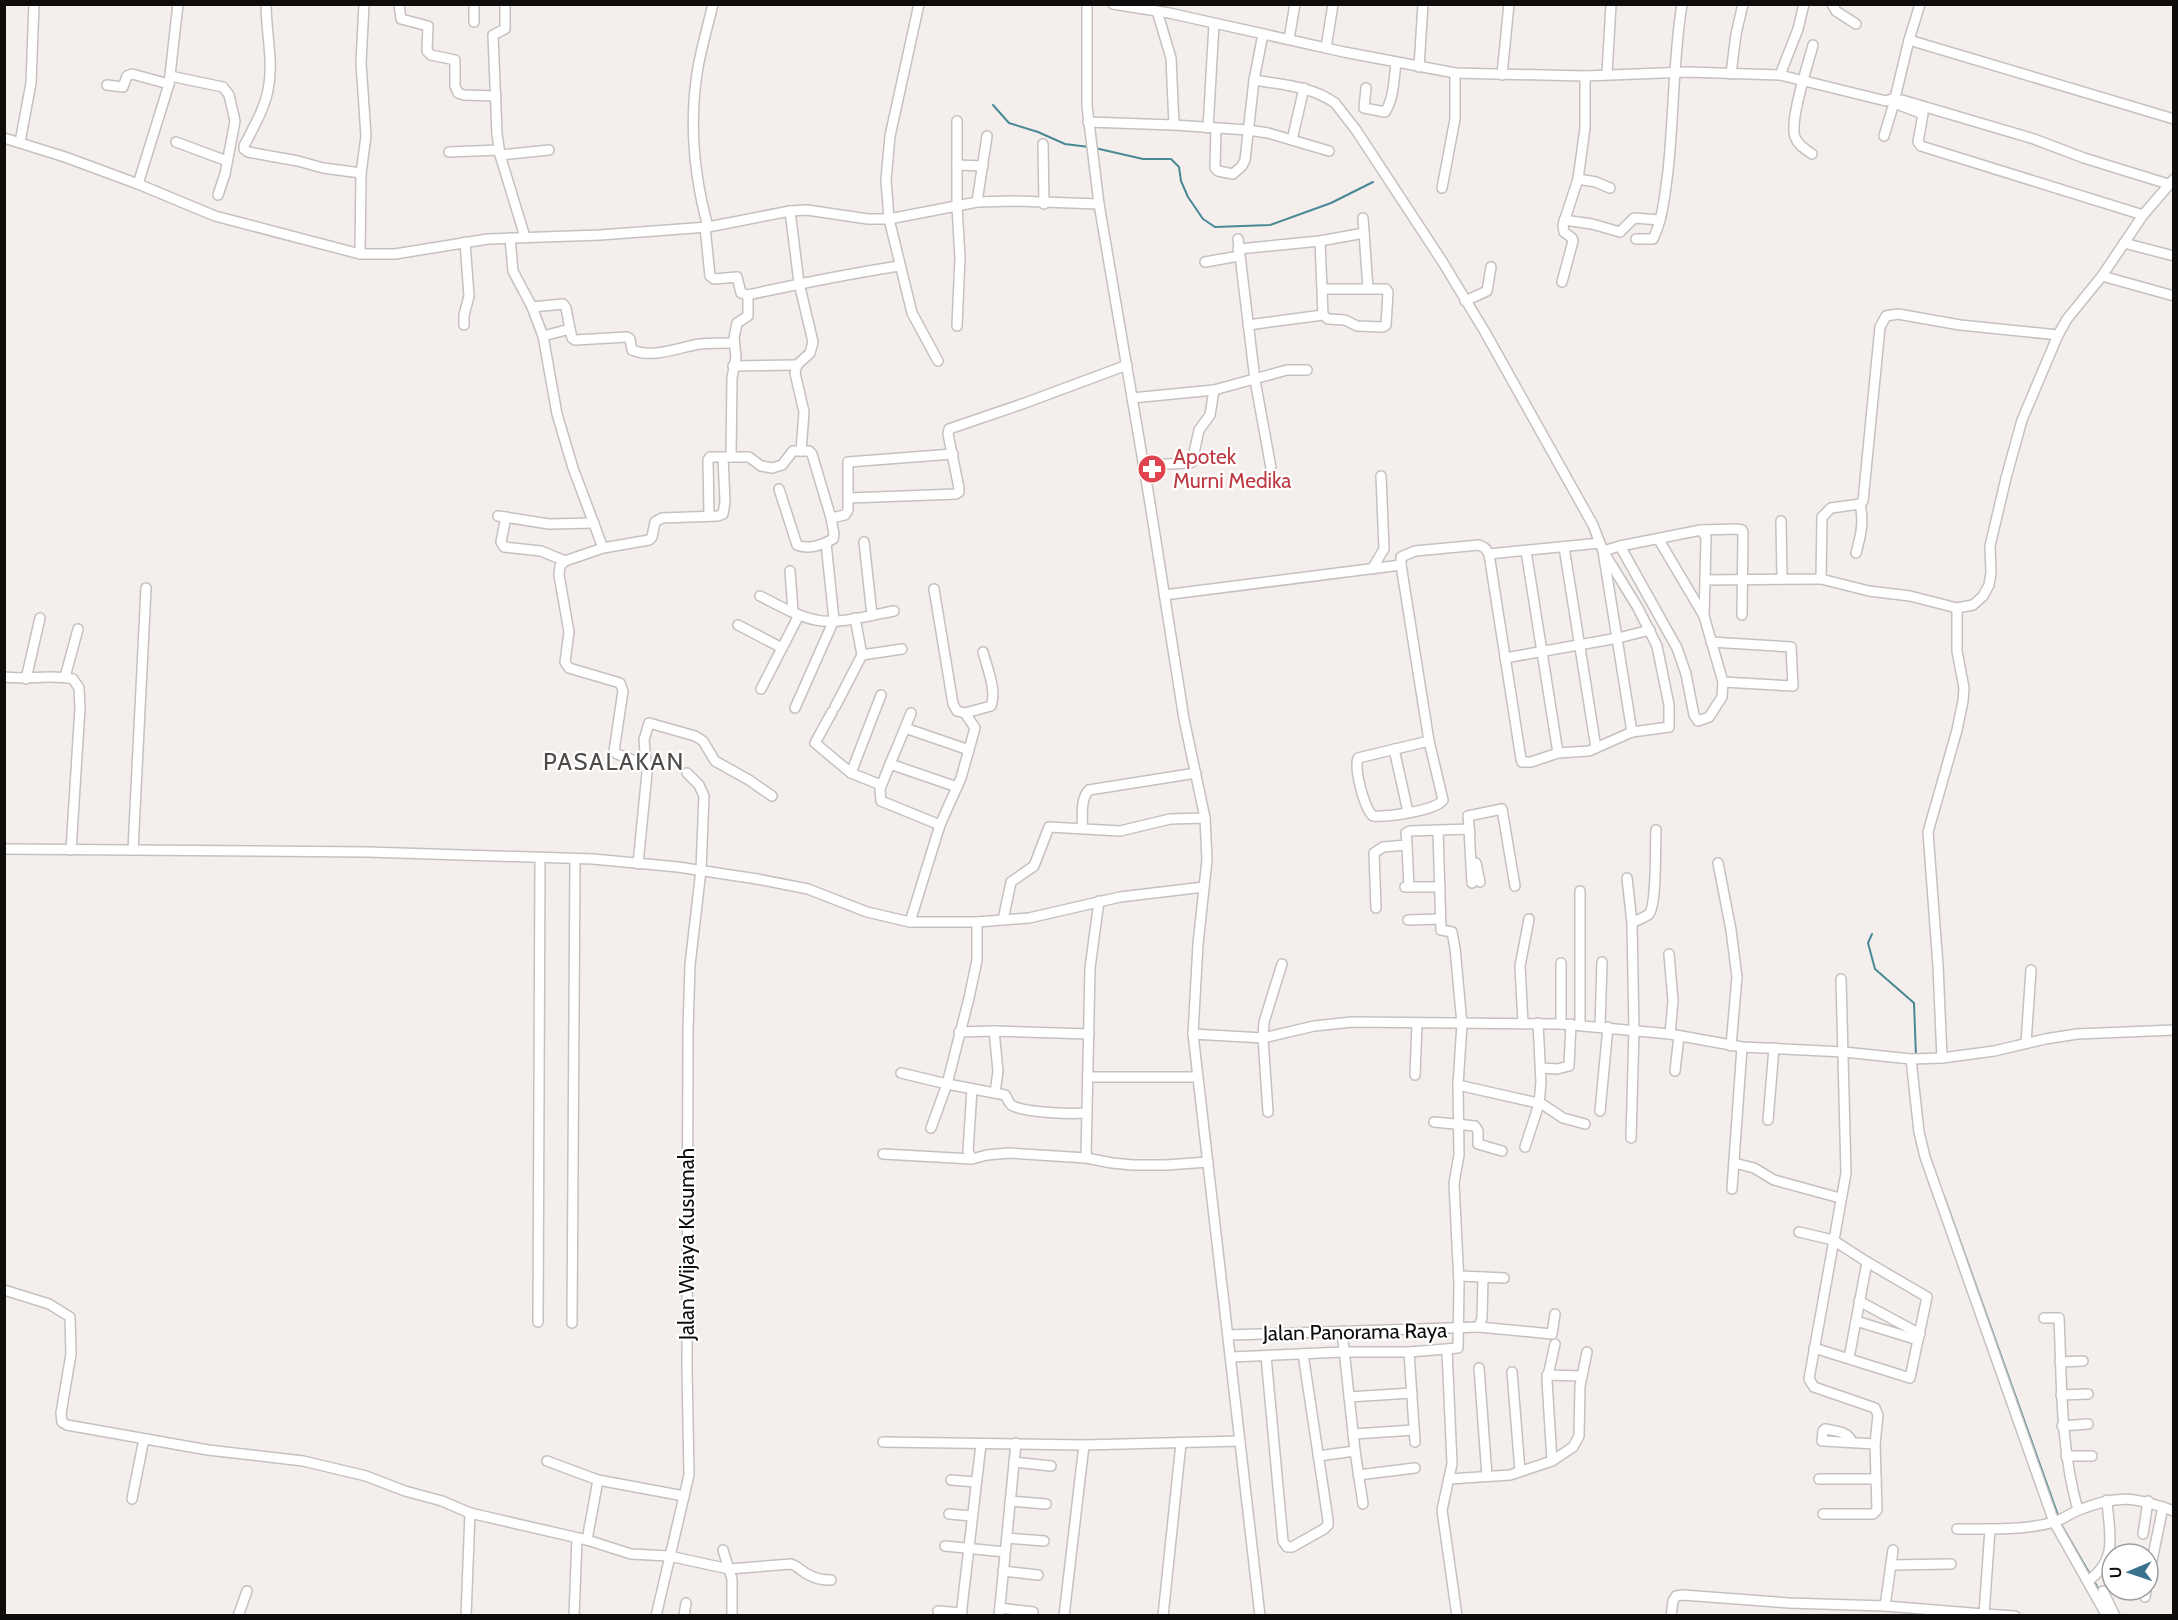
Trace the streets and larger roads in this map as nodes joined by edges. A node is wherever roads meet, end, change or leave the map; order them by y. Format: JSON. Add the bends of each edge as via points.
{"nodes":[{"id":1,"x":34,"y":4,"type":"edge"},
{"id":2,"x":178,"y":4,"type":"edge"},
{"id":3,"x":266,"y":4,"type":"edge"},
{"id":4,"x":364,"y":4,"type":"edge"},
{"id":5,"x":399,"y":4,"type":"edge"},
{"id":6,"x":506,"y":4,"type":"edge"},
{"id":7,"x":713,"y":4,"type":"edge"},
{"id":8,"x":919,"y":4,"type":"edge"},
{"id":9,"x":1087,"y":4,"type":"edge"},
{"id":10,"x":1113,"y":4,"type":"edge"},
{"id":11,"x":1295,"y":4,"type":"edge"},
{"id":12,"x":1333,"y":4,"type":"edge"},
{"id":13,"x":1423,"y":4,"type":"edge"},
{"id":14,"x":1509,"y":4,"type":"edge"},
{"id":15,"x":1611,"y":4,"type":"edge"},
{"id":16,"x":1682,"y":4,"type":"edge"},
{"id":17,"x":1743,"y":4,"type":"edge"},
{"id":18,"x":1804,"y":4,"type":"edge"},
{"id":19,"x":1832,"y":4,"type":"edge"},
{"id":20,"x":1920,"y":4,"type":"edge"},
{"id":21,"x":472,"y":7,"type":"edge"},
{"id":22,"x":1164,"y":9,"type":"edge"},
{"id":23,"x":474,"y":22,"type":"dead end"},
{"id":24,"x":1214,"y":24,"type":"junction"},
{"id":25,"x":1856,"y":24,"type":"dead end"},
{"id":26,"x":1263,"y":34,"type":"junction"},
{"id":27,"x":1289,"y":39,"type":"junction"},
{"id":28,"x":1909,"y":40,"type":"junction"},
{"id":29,"x":1813,"y":45,"type":"dead end"},
{"id":30,"x":1326,"y":48,"type":"junction"},
{"id":31,"x":1396,"y":62,"type":"junction"},
{"id":32,"x":1419,"y":67,"type":"junction"},
{"id":33,"x":1674,"y":72,"type":"junction"},
{"id":34,"x":1455,"y":74,"type":"junction"},
{"id":35,"x":1607,"y":74,"type":"junction"},
{"id":36,"x":1731,"y":74,"type":"junction"},
{"id":37,"x":1502,"y":75,"type":"junction"},
{"id":38,"x":1780,"y":75,"type":"junction"},
{"id":39,"x":1585,"y":76,"type":"junction"},
{"id":40,"x":169,"y":80,"type":"junction"},
{"id":41,"x":1254,"y":80,"type":"junction"},
{"id":42,"x":1803,"y":80,"type":"junction"},
{"id":43,"x":107,"y":85,"type":"dead end"},
{"id":44,"x":1305,"y":88,"type":"junction"},
{"id":45,"x":1366,"y":88,"type":"dead end"},
{"id":46,"x":496,"y":96,"type":"junction"},
{"id":47,"x":1893,"y":101,"type":"junction"},
{"id":48,"x":2174,"y":118,"type":"edge"},
{"id":49,"x":957,"y":121,"type":"dead end"},
{"id":50,"x":1088,"y":122,"type":"junction"},
{"id":51,"x":1174,"y":125,"type":"junction"},
{"id":52,"x":1212,"y":129,"type":"junction"},
{"id":53,"x":1248,"y":130,"type":"junction"},
{"id":54,"x":987,"y":136,"type":"dead end"},
{"id":55,"x":1884,"y":136,"type":"dead end"},
{"id":56,"x":4,"y":138,"type":"edge"},
{"id":57,"x":1292,"y":140,"type":"junction"},
{"id":58,"x":20,"y":142,"type":"junction"},
{"id":59,"x":176,"y":142,"type":"dead end"},
{"id":60,"x":1043,"y":144,"type":"dead end"},
{"id":61,"x":549,"y":150,"type":"dead end"},
{"id":62,"x":1329,"y":151,"type":"dead end"},
{"id":63,"x":449,"y":152,"type":"dead end"},
{"id":64,"x":499,"y":153,"type":"junction"},
{"id":65,"x":1812,"y":154,"type":"dead end"},
{"id":66,"x":227,"y":161,"type":"junction"},
{"id":67,"x":957,"y":165,"type":"junction"},
{"id":68,"x":983,"y":166,"type":"junction"},
{"id":69,"x":361,"y":173,"type":"junction"},
{"id":70,"x":1578,"y":179,"type":"junction"},
{"id":71,"x":2171,"y":182,"type":"edge"},
{"id":72,"x":138,"y":184,"type":"junction"},
{"id":73,"x":1442,"y":188,"type":"dead end"},
{"id":74,"x":1610,"y":188,"type":"dead end"},
{"id":75,"x":218,"y":195,"type":"dead end"},
{"id":76,"x":977,"y":202,"type":"junction"},
{"id":77,"x":1044,"y":204,"type":"junction"},
{"id":78,"x":1099,"y":204,"type":"junction"},
{"id":79,"x":957,"y":206,"type":"junction"},
{"id":80,"x":790,"y":211,"type":"junction"},
{"id":81,"x":2143,"y":214,"type":"junction"},
{"id":82,"x":1364,"y":218,"type":"dead end"},
{"id":83,"x":889,"y":219,"type":"junction"},
{"id":84,"x":1564,"y":220,"type":"junction"},
{"id":85,"x":1660,"y":220,"type":"junction"},
{"id":86,"x":707,"y":227,"type":"junction"},
{"id":87,"x":1364,"y":233,"type":"junction"},
{"id":88,"x":510,"y":237,"type":"junction"},
{"id":89,"x":525,"y":237,"type":"junction"},
{"id":90,"x":1238,"y":238,"type":"dead end"},
{"id":91,"x":1636,"y":239,"type":"dead end"},
{"id":92,"x":1320,"y":241,"type":"junction"},
{"id":93,"x":465,"y":242,"type":"junction"},
{"id":94,"x":2124,"y":243,"type":"junction"},
{"id":95,"x":1239,"y":253,"type":"junction"},
{"id":96,"x":360,"y":254,"type":"junction"},
{"id":97,"x":2174,"y":256,"type":"edge"},
{"id":98,"x":1205,"y":262,"type":"dead end"},
{"id":99,"x":899,"y":266,"type":"junction"},
{"id":100,"x":1491,"y":267,"type":"dead end"},
{"id":101,"x":2102,"y":276,"type":"junction"},
{"id":102,"x":1562,"y":282,"type":"dead end"},
{"id":103,"x":799,"y":283,"type":"junction"},
{"id":104,"x":1322,"y":289,"type":"junction"},
{"id":105,"x":1368,"y":289,"type":"junction"},
{"id":106,"x":748,"y":295,"type":"junction"},
{"id":107,"x":2174,"y":296,"type":"edge"},
{"id":108,"x":1469,"y":299,"type":"junction"},
{"id":109,"x":531,"y":307,"type":"junction"},
{"id":110,"x":1323,"y":315,"type":"junction"},
{"id":111,"x":464,"y":325,"type":"dead end"},
{"id":112,"x":957,"y":326,"type":"dead end"},
{"id":113,"x":1248,"y":326,"type":"junction"},
{"id":114,"x":570,"y":329,"type":"junction"},
{"id":115,"x":2058,"y":335,"type":"junction"},
{"id":116,"x":543,"y":336,"type":"junction"},
{"id":117,"x":734,"y":343,"type":"junction"},
{"id":118,"x":938,"y":361,"type":"dead end"},
{"id":119,"x":797,"y":365,"type":"junction"},
{"id":120,"x":1127,"y":365,"type":"junction"},
{"id":121,"x":734,"y":366,"type":"junction"},
{"id":122,"x":1307,"y":370,"type":"dead end"},
{"id":123,"x":1255,"y":380,"type":"junction"},
{"id":124,"x":1214,"y":390,"type":"junction"},
{"id":125,"x":1132,"y":398,"type":"junction"},
{"id":126,"x":801,"y":451,"type":"junction"},
{"id":127,"x":952,"y":454,"type":"junction"},
{"id":128,"x":727,"y":457,"type":"junction"},
{"id":129,"x":1143,"y":465,"type":"junction"},
{"id":130,"x":1271,"y":468,"type":"dead end"},
{"id":131,"x":1381,"y":476,"type":"dead end"},
{"id":132,"x":779,"y":489,"type":"dead end"},
{"id":133,"x":849,"y":498,"type":"junction"},
{"id":134,"x":1860,"y":504,"type":"junction"},
{"id":135,"x":709,"y":516,"type":"junction"},
{"id":136,"x":831,"y":518,"type":"junction"},
{"id":137,"x":1781,"y":521,"type":"dead end"},
{"id":138,"x":594,"y":523,"type":"junction"},
{"id":139,"x":1701,"y":530,"type":"junction"},
{"id":140,"x":1659,"y":540,"type":"junction"},
{"id":141,"x":864,"y":542,"type":"dead end"},
{"id":142,"x":826,"y":543,"type":"junction"},
{"id":143,"x":1564,"y":547,"type":"junction"},
{"id":144,"x":603,"y":548,"type":"junction"},
{"id":145,"x":1607,"y":548,"type":"junction"},
{"id":146,"x":1526,"y":551,"type":"junction"},
{"id":147,"x":1856,"y":553,"type":"dead end"},
{"id":148,"x":1489,"y":554,"type":"junction"},
{"id":149,"x":565,"y":561,"type":"junction"},
{"id":150,"x":1401,"y":565,"type":"junction"},
{"id":151,"x":1372,"y":569,"type":"junction"},
{"id":152,"x":790,"y":571,"type":"dead end"},
{"id":153,"x":1782,"y":579,"type":"junction"},
{"id":154,"x":1821,"y":579,"type":"junction"},
{"id":155,"x":1705,"y":580,"type":"junction"},
{"id":156,"x":1743,"y":580,"type":"junction"},
{"id":157,"x":146,"y":588,"type":"dead end"},
{"id":158,"x":934,"y":589,"type":"dead end"},
{"id":159,"x":760,"y":596,"type":"dead end"},
{"id":160,"x":1164,"y":596,"type":"junction"},
{"id":161,"x":1957,"y":608,"type":"junction"},
{"id":162,"x":894,"y":611,"type":"dead end"},
{"id":163,"x":796,"y":613,"type":"junction"},
{"id":164,"x":872,"y":615,"type":"junction"},
{"id":165,"x":1742,"y":615,"type":"dead end"},
{"id":166,"x":1704,"y":616,"type":"junction"},
{"id":167,"x":40,"y":618,"type":"dead end"},
{"id":168,"x":855,"y":618,"type":"junction"},
{"id":169,"x":834,"y":620,"type":"junction"},
{"id":170,"x":738,"y":625,"type":"dead end"},
{"id":171,"x":78,"y":629,"type":"dead end"},
{"id":172,"x":1650,"y":630,"type":"junction"},
{"id":173,"x":1618,"y":638,"type":"junction"},
{"id":174,"x":1711,"y":642,"type":"junction"},
{"id":175,"x":1579,"y":644,"type":"junction"},
{"id":176,"x":782,"y":648,"type":"junction"},
{"id":177,"x":902,"y":649,"type":"dead end"},
{"id":178,"x":1542,"y":650,"type":"junction"},
{"id":179,"x":983,"y":652,"type":"dead end"},
{"id":180,"x":862,"y":655,"type":"junction"},
{"id":181,"x":1505,"y":658,"type":"junction"},
{"id":182,"x":4,"y":677,"type":"edge"},
{"id":183,"x":65,"y":677,"type":"junction"},
{"id":184,"x":26,"y":679,"type":"junction"},
{"id":185,"x":1723,"y":682,"type":"junction"},
{"id":186,"x":762,"y":689,"type":"dead end"},
{"id":187,"x":881,"y":695,"type":"dead end"},
{"id":188,"x":795,"y":708,"type":"dead end"},
{"id":189,"x":911,"y":713,"type":"dead end"},
{"id":190,"x":965,"y":713,"type":"junction"},
{"id":191,"x":905,"y":728,"type":"junction"},
{"id":192,"x":1632,"y":732,"type":"junction"},
{"id":193,"x":1429,"y":741,"type":"junction"},
{"id":194,"x":1596,"y":748,"type":"junction"},
{"id":195,"x":1394,"y":749,"type":"junction"},
{"id":196,"x":969,"y":750,"type":"junction"},
{"id":197,"x":1558,"y":753,"type":"junction"},
{"id":198,"x":890,"y":764,"type":"junction"},
{"id":199,"x":646,"y":765,"type":"junction"},
{"id":200,"x":687,"y":773,"type":"dead end"},
{"id":201,"x":851,"y":773,"type":"junction"},
{"id":202,"x":1196,"y":773,"type":"junction"},
{"id":203,"x":881,"y":785,"type":"junction"},
{"id":204,"x":957,"y":787,"type":"junction"},
{"id":205,"x":772,"y":796,"type":"dead end"},
{"id":206,"x":1408,"y":812,"type":"junction"},
{"id":207,"x":1205,"y":818,"type":"junction"},
{"id":208,"x":940,"y":825,"type":"junction"},
{"id":209,"x":1082,"y":828,"type":"junction"},
{"id":210,"x":1469,"y":830,"type":"junction"},
{"id":211,"x":1656,"y":830,"type":"dead end"},
{"id":212,"x":1438,"y":831,"type":"junction"},
{"id":213,"x":1407,"y":845,"type":"junction"},
{"id":214,"x":4,"y":849,"type":"edge"},
{"id":215,"x":71,"y":850,"type":"junction"},
{"id":216,"x":133,"y":850,"type":"junction"},
{"id":217,"x":540,"y":858,"type":"junction"},
{"id":218,"x":575,"y":859,"type":"junction"},
{"id":219,"x":638,"y":864,"type":"junction"},
{"id":220,"x":1718,"y":864,"type":"dead end"},
{"id":221,"x":701,"y":870,"type":"junction"},
{"id":222,"x":1627,"y":878,"type":"dead end"},
{"id":223,"x":1476,"y":882,"type":"dead end"},
{"id":224,"x":1515,"y":886,"type":"dead end"},
{"id":225,"x":1204,"y":887,"type":"junction"},
{"id":226,"x":1440,"y":887,"type":"junction"},
{"id":227,"x":1581,"y":891,"type":"dead end"},
{"id":228,"x":1099,"y":901,"type":"junction"},
{"id":229,"x":1376,"y":908,"type":"dead end"},
{"id":230,"x":1440,"y":919,"type":"junction"},
{"id":231,"x":1529,"y":919,"type":"dead end"},
{"id":232,"x":1003,"y":920,"type":"junction"},
{"id":233,"x":1408,"y":920,"type":"dead end"},
{"id":234,"x":910,"y":922,"type":"junction"},
{"id":235,"x":977,"y":922,"type":"junction"},
{"id":236,"x":1632,"y":923,"type":"junction"},
{"id":237,"x":1669,"y":954,"type":"dead end"},
{"id":238,"x":1602,"y":962,"type":"dead end"},
{"id":239,"x":1561,"y":963,"type":"dead end"},
{"id":240,"x":1282,"y":964,"type":"dead end"},
{"id":241,"x":2031,"y":970,"type":"dead end"},
{"id":242,"x":1841,"y":979,"type":"dead end"},
{"id":243,"x":1417,"y":1023,"type":"junction"},
{"id":244,"x":1524,"y":1023,"type":"junction"},
{"id":245,"x":1538,"y":1023,"type":"junction"},
{"id":246,"x":1461,"y":1024,"type":"junction"},
{"id":247,"x":1571,"y":1024,"type":"junction"},
{"id":248,"x":1604,"y":1026,"type":"junction"},
{"id":249,"x":1634,"y":1030,"type":"junction"},
{"id":250,"x":2174,"y":1030,"type":"edge"},
{"id":251,"x":993,"y":1031,"type":"junction"},
{"id":252,"x":959,"y":1032,"type":"junction"},
{"id":253,"x":1089,"y":1034,"type":"junction"},
{"id":254,"x":1193,"y":1034,"type":"junction"},
{"id":255,"x":1674,"y":1035,"type":"junction"},
{"id":256,"x":1263,"y":1038,"type":"junction"},
{"id":257,"x":2026,"y":1043,"type":"junction"},
{"id":258,"x":1731,"y":1046,"type":"junction"},
{"id":259,"x":1742,"y":1047,"type":"junction"},
{"id":260,"x":1774,"y":1048,"type":"junction"},
{"id":261,"x":1844,"y":1052,"type":"junction"},
{"id":262,"x":1942,"y":1058,"type":"junction"},
{"id":263,"x":1916,"y":1059,"type":"junction"},
{"id":264,"x":1541,"y":1068,"type":"junction"},
{"id":265,"x":1675,"y":1071,"type":"dead end"},
{"id":266,"x":901,"y":1072,"type":"dead end"},
{"id":267,"x":1415,"y":1075,"type":"dead end"},
{"id":268,"x":1088,"y":1077,"type":"junction"},
{"id":269,"x":1197,"y":1077,"type":"junction"},
{"id":270,"x":946,"y":1084,"type":"junction"},
{"id":271,"x":1458,"y":1085,"type":"junction"},
{"id":272,"x":972,"y":1089,"type":"junction"},
{"id":273,"x":995,"y":1093,"type":"junction"},
{"id":274,"x":1539,"y":1104,"type":"junction"},
{"id":275,"x":1600,"y":1111,"type":"dead end"},
{"id":276,"x":1269,"y":1112,"type":"dead end"},
{"id":277,"x":1087,"y":1113,"type":"junction"},
{"id":278,"x":1768,"y":1120,"type":"dead end"},
{"id":279,"x":1434,"y":1122,"type":"dead end"},
{"id":280,"x":1458,"y":1124,"type":"junction"},
{"id":281,"x":1585,"y":1124,"type":"dead end"},
{"id":282,"x":931,"y":1128,"type":"dead end"},
{"id":283,"x":1631,"y":1138,"type":"dead end"},
{"id":284,"x":1525,"y":1147,"type":"dead end"},
{"id":285,"x":1502,"y":1151,"type":"dead end"},
{"id":286,"x":883,"y":1154,"type":"dead end"},
{"id":287,"x":1086,"y":1158,"type":"junction"},
{"id":288,"x":972,"y":1159,"type":"junction"},
{"id":289,"x":1208,"y":1162,"type":"junction"},
{"id":290,"x":1734,"y":1163,"type":"junction"},
{"id":291,"x":1732,"y":1189,"type":"dead end"},
{"id":292,"x":1840,"y":1198,"type":"junction"},
{"id":293,"x":1799,"y":1232,"type":"dead end"},
{"id":294,"x":1833,"y":1240,"type":"junction"},
{"id":295,"x":1867,"y":1262,"type":"junction"},
{"id":296,"x":1459,"y":1276,"type":"junction"},
{"id":297,"x":1483,"y":1277,"type":"junction"},
{"id":298,"x":1504,"y":1278,"type":"dead end"},
{"id":299,"x":4,"y":1290,"type":"edge"},
{"id":300,"x":1859,"y":1301,"type":"junction"},
{"id":301,"x":1555,"y":1314,"type":"dead end"},
{"id":302,"x":2044,"y":1318,"type":"dead end"},
{"id":303,"x":1856,"y":1321,"type":"junction"},
{"id":304,"x":538,"y":1322,"type":"dead end"},
{"id":305,"x":572,"y":1323,"type":"dead end"},
{"id":306,"x":1480,"y":1326,"type":"junction"},
{"id":307,"x":1459,"y":1329,"type":"junction"},
{"id":308,"x":1342,"y":1331,"type":"junction"},
{"id":309,"x":1229,"y":1335,"type":"junction"},
{"id":310,"x":1916,"y":1336,"type":"junction"},
{"id":311,"x":1555,"y":1344,"type":"dead end"},
{"id":312,"x":1814,"y":1348,"type":"junction"},
{"id":313,"x":1447,"y":1350,"type":"junction"},
{"id":314,"x":1343,"y":1352,"type":"junction"},
{"id":315,"x":1409,"y":1352,"type":"junction"},
{"id":316,"x":1587,"y":1352,"type":"dead end"},
{"id":317,"x":1303,"y":1354,"type":"junction"},
{"id":318,"x":1266,"y":1356,"type":"junction"},
{"id":319,"x":1231,"y":1357,"type":"junction"},
{"id":320,"x":1849,"y":1359,"type":"junction"},
{"id":321,"x":2083,"y":1361,"type":"dead end"},
{"id":322,"x":2060,"y":1362,"type":"junction"},
{"id":323,"x":1479,"y":1368,"type":"dead end"},
{"id":324,"x":1512,"y":1372,"type":"dead end"},
{"id":325,"x":1547,"y":1375,"type":"junction"},
{"id":326,"x":1582,"y":1376,"type":"junction"},
{"id":327,"x":1412,"y":1393,"type":"junction"},
{"id":328,"x":2088,"y":1394,"type":"dead end"},
{"id":329,"x":2061,"y":1395,"type":"junction"},
{"id":330,"x":1348,"y":1397,"type":"junction"},
{"id":331,"x":2088,"y":1424,"type":"dead end"},
{"id":332,"x":2062,"y":1426,"type":"junction"},
{"id":333,"x":1414,"y":1430,"type":"junction"},
{"id":334,"x":1353,"y":1434,"type":"junction"},
{"id":335,"x":144,"y":1439,"type":"junction"},
{"id":336,"x":883,"y":1442,"type":"dead end"},
{"id":337,"x":1240,"y":1442,"type":"junction"},
{"id":338,"x":1415,"y":1442,"type":"dead end"},
{"id":339,"x":1852,"y":1442,"type":"dead end"},
{"id":340,"x":1016,"y":1443,"type":"junction"},
{"id":341,"x":1181,"y":1443,"type":"junction"},
{"id":342,"x":981,"y":1444,"type":"junction"},
{"id":343,"x":1875,"y":1444,"type":"junction"},
{"id":344,"x":1084,"y":1445,"type":"junction"},
{"id":345,"x":1355,"y":1451,"type":"junction"},
{"id":346,"x":1318,"y":1456,"type":"junction"},
{"id":347,"x":2066,"y":1456,"type":"junction"},
{"id":348,"x":2092,"y":1456,"type":"dead end"},
{"id":349,"x":547,"y":1461,"type":"dead end"},
{"id":350,"x":1552,"y":1461,"type":"junction"},
{"id":351,"x":1014,"y":1462,"type":"junction"},
{"id":352,"x":1051,"y":1466,"type":"dead end"},
{"id":353,"x":1414,"y":1468,"type":"dead end"},
{"id":354,"x":1520,"y":1471,"type":"junction"},
{"id":355,"x":1358,"y":1475,"type":"junction"},
{"id":356,"x":1487,"y":1476,"type":"junction"},
{"id":357,"x":1449,"y":1479,"type":"junction"},
{"id":358,"x":1820,"y":1479,"type":"dead end"},
{"id":359,"x":1876,"y":1479,"type":"junction"},
{"id":360,"x":598,"y":1480,"type":"junction"},
{"id":361,"x":951,"y":1480,"type":"dead end"},
{"id":362,"x":976,"y":1482,"type":"junction"},
{"id":363,"x":684,"y":1496,"type":"junction"},
{"id":364,"x":132,"y":1499,"type":"dead end"},
{"id":365,"x":2107,"y":1500,"type":"junction"},
{"id":366,"x":1010,"y":1501,"type":"junction"},
{"id":367,"x":2148,"y":1501,"type":"junction"},
{"id":368,"x":1046,"y":1504,"type":"dead end"},
{"id":369,"x":1363,"y":1504,"type":"dead end"},
{"id":370,"x":2163,"y":1507,"type":"junction"},
{"id":371,"x":2079,"y":1510,"type":"junction"},
{"id":372,"x":2174,"y":1511,"type":"edge"},
{"id":373,"x":470,"y":1514,"type":"junction"},
{"id":374,"x":949,"y":1514,"type":"dead end"},
{"id":375,"x":1823,"y":1514,"type":"dead end"},
{"id":376,"x":972,"y":1516,"type":"junction"},
{"id":377,"x":2059,"y":1520,"type":"junction"},
{"id":378,"x":1956,"y":1529,"type":"dead end"},
{"id":379,"x":1990,"y":1529,"type":"junction"},
{"id":380,"x":2143,"y":1534,"type":"dead end"},
{"id":381,"x":1007,"y":1538,"type":"junction"},
{"id":382,"x":582,"y":1539,"type":"junction"},
{"id":383,"x":1044,"y":1541,"type":"dead end"},
{"id":384,"x":2156,"y":1542,"type":"edge"},
{"id":385,"x":945,"y":1546,"type":"dead end"},
{"id":386,"x":969,"y":1548,"type":"junction"},
{"id":387,"x":723,"y":1550,"type":"dead end"},
{"id":388,"x":1893,"y":1550,"type":"dead end"},
{"id":389,"x":1005,"y":1552,"type":"junction"},
{"id":390,"x":669,"y":1557,"type":"junction"},
{"id":391,"x":1951,"y":1564,"type":"dead end"},
{"id":392,"x":1891,"y":1565,"type":"junction"},
{"id":393,"x":729,"y":1569,"type":"junction"},
{"id":394,"x":1003,"y":1571,"type":"junction"},
{"id":395,"x":1038,"y":1575,"type":"dead end"},
{"id":396,"x":2091,"y":1579,"type":"junction"},
{"id":397,"x":831,"y":1580,"type":"dead end"},
{"id":398,"x":247,"y":1591,"type":"dead end"},
{"id":399,"x":686,"y":1603,"type":"dead end"},
{"id":400,"x":1885,"y":1606,"type":"junction"},
{"id":401,"x":2107,"y":1609,"type":"edge"},
{"id":402,"x":938,"y":1611,"type":"dead end"},
{"id":403,"x":999,"y":1612,"type":"edge"},
{"id":404,"x":1033,"y":1612,"type":"dead end"},
{"id":405,"x":961,"y":1614,"type":"edge"},
{"id":406,"x":1984,"y":1614,"type":"junction"},
{"id":407,"x":2010,"y":1615,"type":"edge"},
{"id":408,"x":238,"y":1616,"type":"edge"},
{"id":409,"x":466,"y":1616,"type":"edge"},
{"id":410,"x":574,"y":1616,"type":"edge"},
{"id":411,"x":656,"y":1616,"type":"edge"},
{"id":412,"x":684,"y":1616,"type":"edge"},
{"id":413,"x":732,"y":1616,"type":"edge"},
{"id":414,"x":1064,"y":1616,"type":"edge"},
{"id":415,"x":1163,"y":1616,"type":"edge"},
{"id":416,"x":1260,"y":1616,"type":"edge"},
{"id":417,"x":1456,"y":1616,"type":"edge"},
{"id":418,"x":1671,"y":1616,"type":"edge"},
{"id":419,"x":2115,"y":1616,"type":"edge"}],
"edges":[{"from":1,"to":58,"type":"street","via":[[31,82]]},
{"from":2,"to":40,"type":"street"},
{"from":3,"to":69,"type":"street","via":[[268,88],[244,149]]},
{"from":4,"to":69,"type":"street","via":[[361,63],[366,136]]},
{"from":5,"to":46,"type":"street","via":[[400,19],[428,26],[427,51],[431,55],[455,60],[458,93]]},
{"from":6,"to":46,"type":"street","via":[[505,29],[493,35]]},
{"from":7,"to":86,"type":"street","via":[[698,67],[694,105],[700,199]]},
{"from":8,"to":83,"type":"street","via":[[887,158]]},
{"from":9,"to":50,"type":"street"},
{"from":10,"to":22,"type":"street"},
{"from":11,"to":27,"type":"street"},
{"from":12,"to":30,"type":"street"},
{"from":13,"to":32,"type":"street"},
{"from":14,"to":37,"type":"street"},
{"from":15,"to":35,"type":"street"},
{"from":16,"to":33,"type":"street"},
{"from":17,"to":36,"type":"street"},
{"from":18,"to":38,"type":"street"},
{"from":19,"to":25,"type":"street"},
{"from":20,"to":28,"type":"street"},
{"from":21,"to":23,"type":"street"},
{"from":22,"to":24,"type":"street"},
{"from":22,"to":51,"type":"street"},
{"from":24,"to":26,"type":"street"},
{"from":24,"to":52,"type":"street"},
{"from":26,"to":27,"type":"street"},
{"from":26,"to":41,"type":"street"},
{"from":27,"to":30,"type":"street"},
{"from":28,"to":47,"type":"street"},
{"from":28,"to":48,"type":"street"},
{"from":29,"to":42,"type":"street"},
{"from":30,"to":31,"type":"street"},
{"from":31,"to":32,"type":"street"},
{"from":31,"to":45,"type":"street","via":[[1385,112],[1364,108]]},
{"from":32,"to":34,"type":"street"},
{"from":33,"to":35,"type":"street"},
{"from":33,"to":36,"type":"street"},
{"from":33,"to":85,"type":"street","via":[[1672,133]]},
{"from":34,"to":37,"type":"street"},
{"from":34,"to":73,"type":"street","via":[[1455,119]]},
{"from":35,"to":39,"type":"street"},
{"from":36,"to":38,"type":"street"},
{"from":37,"to":39,"type":"street"},
{"from":38,"to":42,"type":"street"},
{"from":39,"to":70,"type":"street","via":[[1585,128]]},
{"from":40,"to":43,"type":"street","via":[[132,74],[123,87]]},
{"from":40,"to":66,"type":"street","via":[[227,90],[235,121]]},
{"from":40,"to":72,"type":"street"},
{"from":41,"to":44,"type":"street"},
{"from":41,"to":53,"type":"street"},
{"from":42,"to":47,"type":"street"},
{"from":42,"to":65,"type":"street","via":[[1794,132],[1800,145]]},
{"from":44,"to":57,"type":"street"},
{"from":44,"to":108,"type":"street","via":[[1322,93],[1335,103],[1356,130]]},
{"from":46,"to":64,"type":"street"},
{"from":47,"to":55,"type":"street"},
{"from":47,"to":71,"type":"street"},
{"from":47,"to":81,"type":"street","via":[[1923,114],[1918,142],[1921,146]]},
{"from":49,"to":67,"type":"street"},
{"from":50,"to":51,"type":"street"},
{"from":50,"to":78,"type":"street"},
{"from":51,"to":52,"type":"street"},
{"from":52,"to":53,"type":"street"},
{"from":52,"to":53,"type":"street","via":[[1214,164],[1218,171],[1229,175],[1245,160]]},
{"from":53,"to":57,"type":"street"},
{"from":54,"to":68,"type":"street"},
{"from":56,"to":58,"type":"street"},
{"from":57,"to":62,"type":"street"},
{"from":58,"to":72,"type":"street"},
{"from":59,"to":66,"type":"street"},
{"from":60,"to":77,"type":"street"},
{"from":61,"to":64,"type":"street"},
{"from":63,"to":64,"type":"street"},
{"from":64,"to":89,"type":"street"},
{"from":66,"to":75,"type":"street"},
{"from":67,"to":68,"type":"street"},
{"from":67,"to":79,"type":"street"},
{"from":68,"to":76,"type":"street"},
{"from":69,"to":96,"type":"street"},
{"from":70,"to":74,"type":"street"},
{"from":70,"to":84,"type":"street"},
{"from":71,"to":81,"type":"street"},
{"from":72,"to":96,"type":"street","via":[[215,216]]},
{"from":76,"to":77,"type":"street"},
{"from":76,"to":79,"type":"street"},
{"from":77,"to":78,"type":"street"},
{"from":78,"to":120,"type":"street"},
{"from":79,"to":83,"type":"street"},
{"from":79,"to":112,"type":"street"},
{"from":80,"to":83,"type":"street"},
{"from":80,"to":86,"type":"street"},
{"from":80,"to":103,"type":"street"},
{"from":81,"to":94,"type":"street"},
{"from":82,"to":87,"type":"street"},
{"from":83,"to":99,"type":"street"},
{"from":84,"to":85,"type":"street","via":[[1620,232],[1634,218]]},
{"from":84,"to":102,"type":"street","via":[[1564,232],[1573,241]]},
{"from":85,"to":91,"type":"street","via":[[1653,238]]},
{"from":86,"to":89,"type":"street"},
{"from":86,"to":106,"type":"street","via":[[710,276],[737,277],[741,293]]},
{"from":87,"to":92,"type":"street"},
{"from":87,"to":105,"type":"street"},
{"from":88,"to":89,"type":"street"},
{"from":88,"to":93,"type":"street"},
{"from":88,"to":109,"type":"street","via":[[513,272]]},
{"from":90,"to":95,"type":"street"},
{"from":92,"to":95,"type":"street"},
{"from":92,"to":104,"type":"street"},
{"from":93,"to":96,"type":"street","via":[[395,254]]},
{"from":93,"to":111,"type":"street","via":[[469,296]]},
{"from":94,"to":97,"type":"street"},
{"from":94,"to":101,"type":"street"},
{"from":95,"to":98,"type":"street"},
{"from":95,"to":113,"type":"street"},
{"from":99,"to":103,"type":"street"},
{"from":99,"to":118,"type":"street","via":[[912,313]]},
{"from":100,"to":108,"type":"street","via":[[1488,289]]},
{"from":101,"to":107,"type":"street"},
{"from":101,"to":115,"type":"street"},
{"from":103,"to":106,"type":"street"},
{"from":103,"to":119,"type":"street","via":[[813,342],[810,353]]},
{"from":104,"to":105,"type":"street"},
{"from":104,"to":110,"type":"street"},
{"from":105,"to":110,"type":"street","via":[[1388,290],[1385,326],[1357,326]]},
{"from":106,"to":117,"type":"street","via":[[748,316],[737,323]]},
{"from":108,"to":145,"type":"street"},
{"from":109,"to":114,"type":"street","via":[[563,304]]},
{"from":109,"to":116,"type":"street"},
{"from":110,"to":113,"type":"street"},
{"from":113,"to":123,"type":"street"},
{"from":114,"to":116,"type":"street"},
{"from":114,"to":117,"type":"street","via":[[575,340],[629,338],[632,350],[642,352]]},
{"from":115,"to":134,"type":"street","via":[[1886,316],[1880,327]]},
{"from":115,"to":161,"type":"street","via":[[2022,420],[1990,546],[1989,585],[1973,605]]},
{"from":116,"to":138,"type":"street","via":[[557,414]]},
{"from":117,"to":121,"type":"street"},
{"from":119,"to":121,"type":"street"},
{"from":119,"to":126,"type":"street","via":[[795,376],[804,412]]},
{"from":120,"to":125,"type":"street"},
{"from":120,"to":127,"type":"street","via":[[949,429]]},
{"from":121,"to":128,"type":"street"},
{"from":122,"to":123,"type":"street","via":[[1287,370]]},
{"from":123,"to":124,"type":"street"},
{"from":123,"to":130,"type":"street"},
{"from":124,"to":125,"type":"street"},
{"from":124,"to":129,"type":"street","via":[[1210,415],[1199,430],[1192,462]]},
{"from":125,"to":129,"type":"street"},
{"from":126,"to":128,"type":"street","via":[[793,451],[783,465],[772,468],[749,457]]},
{"from":126,"to":136,"type":"street","via":[[812,454]]},
{"from":127,"to":133,"type":"street","via":[[848,462]]},
{"from":127,"to":133,"type":"street","via":[[959,488],[956,494]]},
{"from":128,"to":135,"type":"street","via":[[725,508],[723,514]]},
{"from":128,"to":135,"type":"street","via":[[708,460]]},
{"from":129,"to":160,"type":"street"},
{"from":131,"to":151,"type":"street","via":[[1384,549]]},
{"from":132,"to":142,"type":"street","via":[[797,545],[807,548]]},
{"from":133,"to":136,"type":"street","via":[[845,515]]},
{"from":134,"to":147,"type":"street","via":[[1863,529]]},
{"from":134,"to":154,"type":"street","via":[[1831,508],[1822,517]]},
{"from":135,"to":144,"type":"street","via":[[662,518],[655,522],[649,540]]},
{"from":136,"to":142,"type":"street","via":[[834,534]]},
{"from":137,"to":153,"type":"street"},
{"from":138,"to":144,"type":"street"},
{"from":138,"to":149,"type":"street","via":[[549,524],[502,517],[504,547],[541,551]]},
{"from":139,"to":140,"type":"street"},
{"from":139,"to":155,"type":"street","via":[[1706,537]]},
{"from":139,"to":156,"type":"street","via":[[1742,530]]},
{"from":140,"to":145,"type":"street"},
{"from":140,"to":166,"type":"street"},
{"from":141,"to":164,"type":"street"},
{"from":142,"to":169,"type":"street"},
{"from":143,"to":145,"type":"street"},
{"from":143,"to":146,"type":"street"},
{"from":143,"to":175,"type":"street"},
{"from":144,"to":149,"type":"street"},
{"from":145,"to":172,"type":"street"},
{"from":145,"to":173,"type":"street"},
{"from":145,"to":185,"type":"street","via":[[1677,648],[1698,722],[1709,717],[1722,697]]},
{"from":146,"to":148,"type":"street"},
{"from":146,"to":178,"type":"street"},
{"from":148,"to":150,"type":"street","via":[[1479,545],[1415,551],[1401,557]]},
{"from":148,"to":181,"type":"street"},
{"from":149,"to":199,"type":"street","via":[[559,575],[569,632],[565,662],[569,668],[620,683],[623,691],[614,751]]},
{"from":150,"to":151,"type":"street"},
{"from":150,"to":193,"type":"street"},
{"from":151,"to":160,"type":"street"},
{"from":152,"to":163,"type":"street"},
{"from":153,"to":154,"type":"street"},
{"from":153,"to":156,"type":"street"},
{"from":154,"to":161,"type":"street"},
{"from":155,"to":156,"type":"street"},
{"from":155,"to":166,"type":"street"},
{"from":156,"to":165,"type":"street"},
{"from":157,"to":216,"type":"street"},
{"from":158,"to":190,"type":"street","via":[[953,704],[957,711]]},
{"from":159,"to":163,"type":"street"},
{"from":160,"to":202,"type":"street"},
{"from":161,"to":262,"type":"street","via":[[1957,651],[1964,688],[1957,730],[1928,832]]},
{"from":162,"to":164,"type":"street"},
{"from":163,"to":169,"type":"street","via":[[818,621]]},
{"from":163,"to":176,"type":"street"},
{"from":164,"to":168,"type":"street"},
{"from":166,"to":174,"type":"street"},
{"from":167,"to":184,"type":"street"},
{"from":168,"to":169,"type":"street"},
{"from":168,"to":180,"type":"street"},
{"from":169,"to":188,"type":"street"},
{"from":170,"to":176,"type":"street"},
{"from":171,"to":183,"type":"street"},
{"from":172,"to":173,"type":"street"},
{"from":172,"to":192,"type":"street","via":[[1661,659],[1670,723],[1666,728]]},
{"from":173,"to":175,"type":"street"},
{"from":173,"to":192,"type":"street"},
{"from":174,"to":185,"type":"street"},
{"from":174,"to":185,"type":"street","via":[[1791,646],[1793,686]]},
{"from":175,"to":178,"type":"street"},
{"from":175,"to":194,"type":"street"},
{"from":176,"to":186,"type":"street"},
{"from":177,"to":180,"type":"street"},
{"from":178,"to":181,"type":"street"},
{"from":178,"to":197,"type":"street"},
{"from":179,"to":190,"type":"street","via":[[992,703]]},
{"from":180,"to":201,"type":"street","via":[[815,743]]},
{"from":181,"to":197,"type":"street","via":[[1522,762]]},
{"from":182,"to":184,"type":"street"},
{"from":183,"to":184,"type":"street"},
{"from":183,"to":215,"type":"street","via":[[77,683],[79,696]]},
{"from":187,"to":201,"type":"street"},
{"from":189,"to":191,"type":"street"},
{"from":190,"to":196,"type":"street","via":[[975,728]]},
{"from":191,"to":196,"type":"street"},
{"from":191,"to":198,"type":"street"},
{"from":192,"to":194,"type":"street"},
{"from":193,"to":195,"type":"street"},
{"from":193,"to":206,"type":"street","via":[[1443,800]]},
{"from":194,"to":197,"type":"street"},
{"from":195,"to":206,"type":"street"},
{"from":195,"to":206,"type":"street","via":[[1358,758],[1357,767],[1367,809],[1373,816]]},
{"from":196,"to":204,"type":"street"},
{"from":198,"to":203,"type":"street"},
{"from":198,"to":204,"type":"street"},
{"from":199,"to":205,"type":"street","via":[[644,740],[651,722],[695,736],[703,741],[715,761]]},
{"from":199,"to":219,"type":"street"},
{"from":200,"to":221,"type":"street","name":"Jalan Wijaya Kusumah","via":[[704,793]]},
{"from":201,"to":203,"type":"street"},
{"from":202,"to":207,"type":"street"},
{"from":202,"to":209,"type":"street","via":[[1089,790],[1083,800]]},
{"from":203,"to":208,"type":"street","via":[[879,798],[884,804]]},
{"from":204,"to":208,"type":"street"},
{"from":207,"to":209,"type":"street","via":[[1170,819],[1120,831]]},
{"from":207,"to":225,"type":"street"},
{"from":208,"to":234,"type":"street"},
{"from":209,"to":232,"type":"street","via":[[1047,828],[1034,866],[1011,882]]},
{"from":210,"to":212,"type":"street"},
{"from":210,"to":223,"type":"street"},
{"from":210,"to":224,"type":"street","via":[[1468,816],[1502,809]]},
{"from":211,"to":236,"type":"street","via":[[1651,911]]},
{"from":212,"to":213,"type":"street","via":[[1406,833]]},
{"from":212,"to":226,"type":"street"},
{"from":213,"to":226,"type":"street","via":[[1407,887]]},
{"from":213,"to":229,"type":"street","via":[[1383,847],[1374,853]]},
{"from":214,"to":215,"type":"street"},
{"from":215,"to":216,"type":"street"},
{"from":216,"to":217,"type":"street"},
{"from":217,"to":218,"type":"street"},
{"from":217,"to":304,"type":"street"},
{"from":218,"to":219,"type":"street"},
{"from":218,"to":305,"type":"street"},
{"from":219,"to":221,"type":"street"},
{"from":220,"to":258,"type":"street","via":[[1737,977]]},
{"from":221,"to":234,"type":"street","via":[[808,889],[867,912]]},
{"from":221,"to":363,"type":"street","name":"Jalan Wijaya Kusumah","via":[[690,965],[688,1030],[689,1475]]},
{"from":222,"to":236,"type":"street"},
{"from":225,"to":228,"type":"street"},
{"from":225,"to":254,"type":"street"},
{"from":226,"to":230,"type":"street"},
{"from":227,"to":247,"type":"street"},
{"from":228,"to":232,"type":"street","via":[[1044,916]]},
{"from":228,"to":253,"type":"street","via":[[1090,968]]},
{"from":230,"to":233,"type":"street"},
{"from":230,"to":246,"type":"street","via":[[1441,930],[1452,932]]},
{"from":231,"to":244,"type":"street","via":[[1520,966]]},
{"from":232,"to":235,"type":"street"},
{"from":234,"to":235,"type":"street"},
{"from":235,"to":252,"type":"street","via":[[977,960]]},
{"from":236,"to":249,"type":"street"},
{"from":237,"to":255,"type":"street"},
{"from":238,"to":248,"type":"street"},
{"from":239,"to":247,"type":"street"},
{"from":240,"to":256,"type":"street","via":[[1267,1007]]},
{"from":241,"to":257,"type":"street"},
{"from":242,"to":261,"type":"street"},
{"from":243,"to":246,"type":"street"},
{"from":243,"to":256,"type":"street","via":[[1352,1022]]},
{"from":243,"to":267,"type":"street"},
{"from":244,"to":245,"type":"street"},
{"from":244,"to":246,"type":"street"},
{"from":245,"to":247,"type":"street"},
{"from":245,"to":264,"type":"street"},
{"from":246,"to":271,"type":"street"},
{"from":247,"to":248,"type":"street"},
{"from":247,"to":264,"type":"street","via":[[1569,1066]]},
{"from":248,"to":249,"type":"street"},
{"from":248,"to":275,"type":"street"},
{"from":249,"to":255,"type":"street"},
{"from":249,"to":283,"type":"street"},
{"from":250,"to":257,"type":"street","via":[[2077,1034]]},
{"from":251,"to":252,"type":"street"},
{"from":251,"to":253,"type":"street"},
{"from":251,"to":273,"type":"street","via":[[998,1071]]},
{"from":252,"to":270,"type":"street"},
{"from":253,"to":268,"type":"street"},
{"from":254,"to":256,"type":"street"},
{"from":254,"to":269,"type":"street"},
{"from":255,"to":258,"type":"street"},
{"from":255,"to":265,"type":"street"},
{"from":256,"to":276,"type":"street"},
{"from":257,"to":262,"type":"street"},
{"from":258,"to":259,"type":"street"},
{"from":259,"to":260,"type":"street"},
{"from":259,"to":290,"type":"street"},
{"from":260,"to":261,"type":"street"},
{"from":260,"to":278,"type":"street"},
{"from":261,"to":263,"type":"street"},
{"from":261,"to":292,"type":"street","via":[[1846,1173]]},
{"from":262,"to":263,"type":"street"},
{"from":263,"to":377,"type":"street","via":[[1919,1132],[1925,1157]]},
{"from":264,"to":274,"type":"street"},
{"from":266,"to":270,"type":"street"},
{"from":268,"to":269,"type":"street"},
{"from":268,"to":277,"type":"street"},
{"from":269,"to":289,"type":"street"},
{"from":270,"to":272,"type":"street"},
{"from":270,"to":282,"type":"street"},
{"from":271,"to":274,"type":"street"},
{"from":271,"to":280,"type":"street"},
{"from":272,"to":273,"type":"street"},
{"from":272,"to":288,"type":"street","via":[[968,1151]]},
{"from":273,"to":277,"type":"street","via":[[1007,1096],[1015,1107]]},
{"from":274,"to":281,"type":"street","via":[[1563,1118]]},
{"from":274,"to":284,"type":"street"},
{"from":277,"to":287,"type":"street"},
{"from":279,"to":280,"type":"street"},
{"from":280,"to":285,"type":"street","via":[[1478,1128],[1480,1146]]},
{"from":280,"to":296,"type":"street","via":[[1454,1189]]},
{"from":286,"to":288,"type":"street"},
{"from":287,"to":288,"type":"street","via":[[1009,1153]]},
{"from":287,"to":289,"type":"street","via":[[1133,1165]]},
{"from":289,"to":309,"type":"street"},
{"from":290,"to":291,"type":"street"},
{"from":290,"to":292,"type":"street","via":[[1754,1168],[1774,1180]]},
{"from":292,"to":294,"type":"street"},
{"from":293,"to":294,"type":"street"},
{"from":294,"to":295,"type":"street"},
{"from":294,"to":312,"type":"street"},
{"from":295,"to":300,"type":"street"},
{"from":295,"to":310,"type":"street","via":[[1927,1297]]},
{"from":296,"to":297,"type":"street"},
{"from":296,"to":307,"type":"street"},
{"from":297,"to":298,"type":"street"},
{"from":297,"to":306,"type":"street"},
{"from":299,"to":335,"type":"street","via":[[49,1304],[70,1317],[71,1354],[62,1422]]},
{"from":300,"to":303,"type":"street"},
{"from":300,"to":310,"type":"street"},
{"from":301,"to":306,"type":"street","name":"Jalan Panorama Raya","via":[[1552,1334]]},
{"from":302,"to":322,"type":"street","via":[[2059,1318]]},
{"from":303,"to":310,"type":"street"},
{"from":303,"to":320,"type":"street"},
{"from":306,"to":307,"type":"street","name":"Jalan Panorama Raya"},
{"from":307,"to":308,"type":"street","name":"Jalan Panorama Raya"},
{"from":307,"to":313,"type":"street","via":[[1458,1348]]},
{"from":308,"to":309,"type":"street","name":"Jalan Panorama Raya"},
{"from":308,"to":314,"type":"street"},
{"from":309,"to":319,"type":"street"},
{"from":310,"to":320,"type":"street","via":[[1909,1378]]},
{"from":311,"to":325,"type":"street"},
{"from":312,"to":320,"type":"street"},
{"from":312,"to":343,"type":"street","via":[[1810,1384],[1875,1408]]},
{"from":313,"to":315,"type":"street"},
{"from":313,"to":357,"type":"street","via":[[1452,1464]]},
{"from":314,"to":315,"type":"street"},
{"from":314,"to":317,"type":"street"},
{"from":314,"to":330,"type":"street"},
{"from":315,"to":327,"type":"street"},
{"from":316,"to":326,"type":"street"},
{"from":317,"to":318,"type":"street"},
{"from":317,"to":346,"type":"street"},
{"from":318,"to":319,"type":"street"},
{"from":318,"to":346,"type":"street","via":[[1283,1541],[1287,1547],[1292,1548],[1328,1525]]},
{"from":319,"to":337,"type":"street"},
{"from":321,"to":322,"type":"street"},
{"from":322,"to":329,"type":"street"},
{"from":323,"to":356,"type":"street"},
{"from":324,"to":354,"type":"street"},
{"from":325,"to":326,"type":"street"},
{"from":325,"to":350,"type":"street"},
{"from":326,"to":350,"type":"street","via":[[1579,1436],[1573,1447]]},
{"from":327,"to":330,"type":"street"},
{"from":327,"to":333,"type":"street"},
{"from":328,"to":329,"type":"street"},
{"from":329,"to":332,"type":"street"},
{"from":330,"to":334,"type":"street"},
{"from":331,"to":332,"type":"street"},
{"from":332,"to":347,"type":"street"},
{"from":333,"to":334,"type":"street"},
{"from":333,"to":338,"type":"street"},
{"from":334,"to":345,"type":"street"},
{"from":335,"to":364,"type":"street"},
{"from":335,"to":373,"type":"street","via":[[303,1461],[366,1476]]},
{"from":336,"to":342,"type":"street"},
{"from":337,"to":341,"type":"street"},
{"from":337,"to":416,"type":"street"},
{"from":339,"to":343,"type":"street"},
{"from":340,"to":342,"type":"street"},
{"from":340,"to":344,"type":"street"},
{"from":340,"to":351,"type":"street"},
{"from":341,"to":344,"type":"street"},
{"from":341,"to":415,"type":"street"},
{"from":342,"to":362,"type":"street"},
{"from":343,"to":359,"type":"street"},
{"from":344,"to":414,"type":"street"},
{"from":345,"to":346,"type":"street"},
{"from":345,"to":355,"type":"street"},
{"from":347,"to":348,"type":"street"},
{"from":347,"to":371,"type":"street"},
{"from":349,"to":360,"type":"street"},
{"from":350,"to":354,"type":"street"},
{"from":351,"to":352,"type":"street"},
{"from":351,"to":366,"type":"street"},
{"from":353,"to":355,"type":"street"},
{"from":354,"to":356,"type":"street"},
{"from":355,"to":369,"type":"street"},
{"from":356,"to":357,"type":"street"},
{"from":357,"to":417,"type":"street","via":[[1442,1510]]},
{"from":358,"to":359,"type":"street"},
{"from":359,"to":375,"type":"street","via":[[1876,1513]]},
{"from":360,"to":363,"type":"street"},
{"from":360,"to":382,"type":"street"},
{"from":361,"to":362,"type":"street"},
{"from":362,"to":376,"type":"street"},
{"from":363,"to":390,"type":"street","name":"Jalan Wijaya Kusumah"},
{"from":365,"to":367,"type":"street"},
{"from":365,"to":371,"type":"street"},
{"from":365,"to":396,"type":"street","via":[[2109,1556]]},
{"from":366,"to":368,"type":"street"},
{"from":366,"to":381,"type":"street"},
{"from":367,"to":370,"type":"street"},
{"from":367,"to":380,"type":"street"},
{"from":370,"to":372,"type":"street"},
{"from":370,"to":384,"type":"street"},
{"from":371,"to":377,"type":"street"},
{"from":373,"to":382,"type":"street"},
{"from":373,"to":409,"type":"street"},
{"from":374,"to":376,"type":"street"},
{"from":376,"to":386,"type":"street"},
{"from":377,"to":379,"type":"street","via":[[2029,1527]]},
{"from":377,"to":396,"type":"street"},
{"from":378,"to":379,"type":"street"},
{"from":379,"to":406,"type":"street"},
{"from":381,"to":383,"type":"street"},
{"from":381,"to":389,"type":"street"},
{"from":382,"to":390,"type":"street","via":[[618,1551]]},
{"from":382,"to":410,"type":"street"},
{"from":385,"to":386,"type":"street"},
{"from":386,"to":389,"type":"street"},
{"from":386,"to":405,"type":"street"},
{"from":387,"to":393,"type":"street"},
{"from":388,"to":392,"type":"street"},
{"from":389,"to":394,"type":"street"},
{"from":390,"to":393,"type":"street"},
{"from":390,"to":411,"type":"street","name":"Jalan Wijaya Kusumah"},
{"from":391,"to":392,"type":"street"},
{"from":392,"to":400,"type":"street"},
{"from":393,"to":397,"type":"street","via":[[791,1564],[818,1579]]},
{"from":393,"to":413,"type":"street"},
{"from":394,"to":395,"type":"street"},
{"from":394,"to":403,"type":"street"},
{"from":396,"to":401,"type":"street"},
{"from":398,"to":408,"type":"street"},
{"from":399,"to":412,"type":"street"},
{"from":400,"to":406,"type":"street"},
{"from":400,"to":418,"type":"street","via":[[1683,1595],[1673,1601]]},
{"from":401,"to":419,"type":"street"},
{"from":402,"to":405,"type":"street"},
{"from":403,"to":404,"type":"street"},
{"from":406,"to":407,"type":"street"}]}
